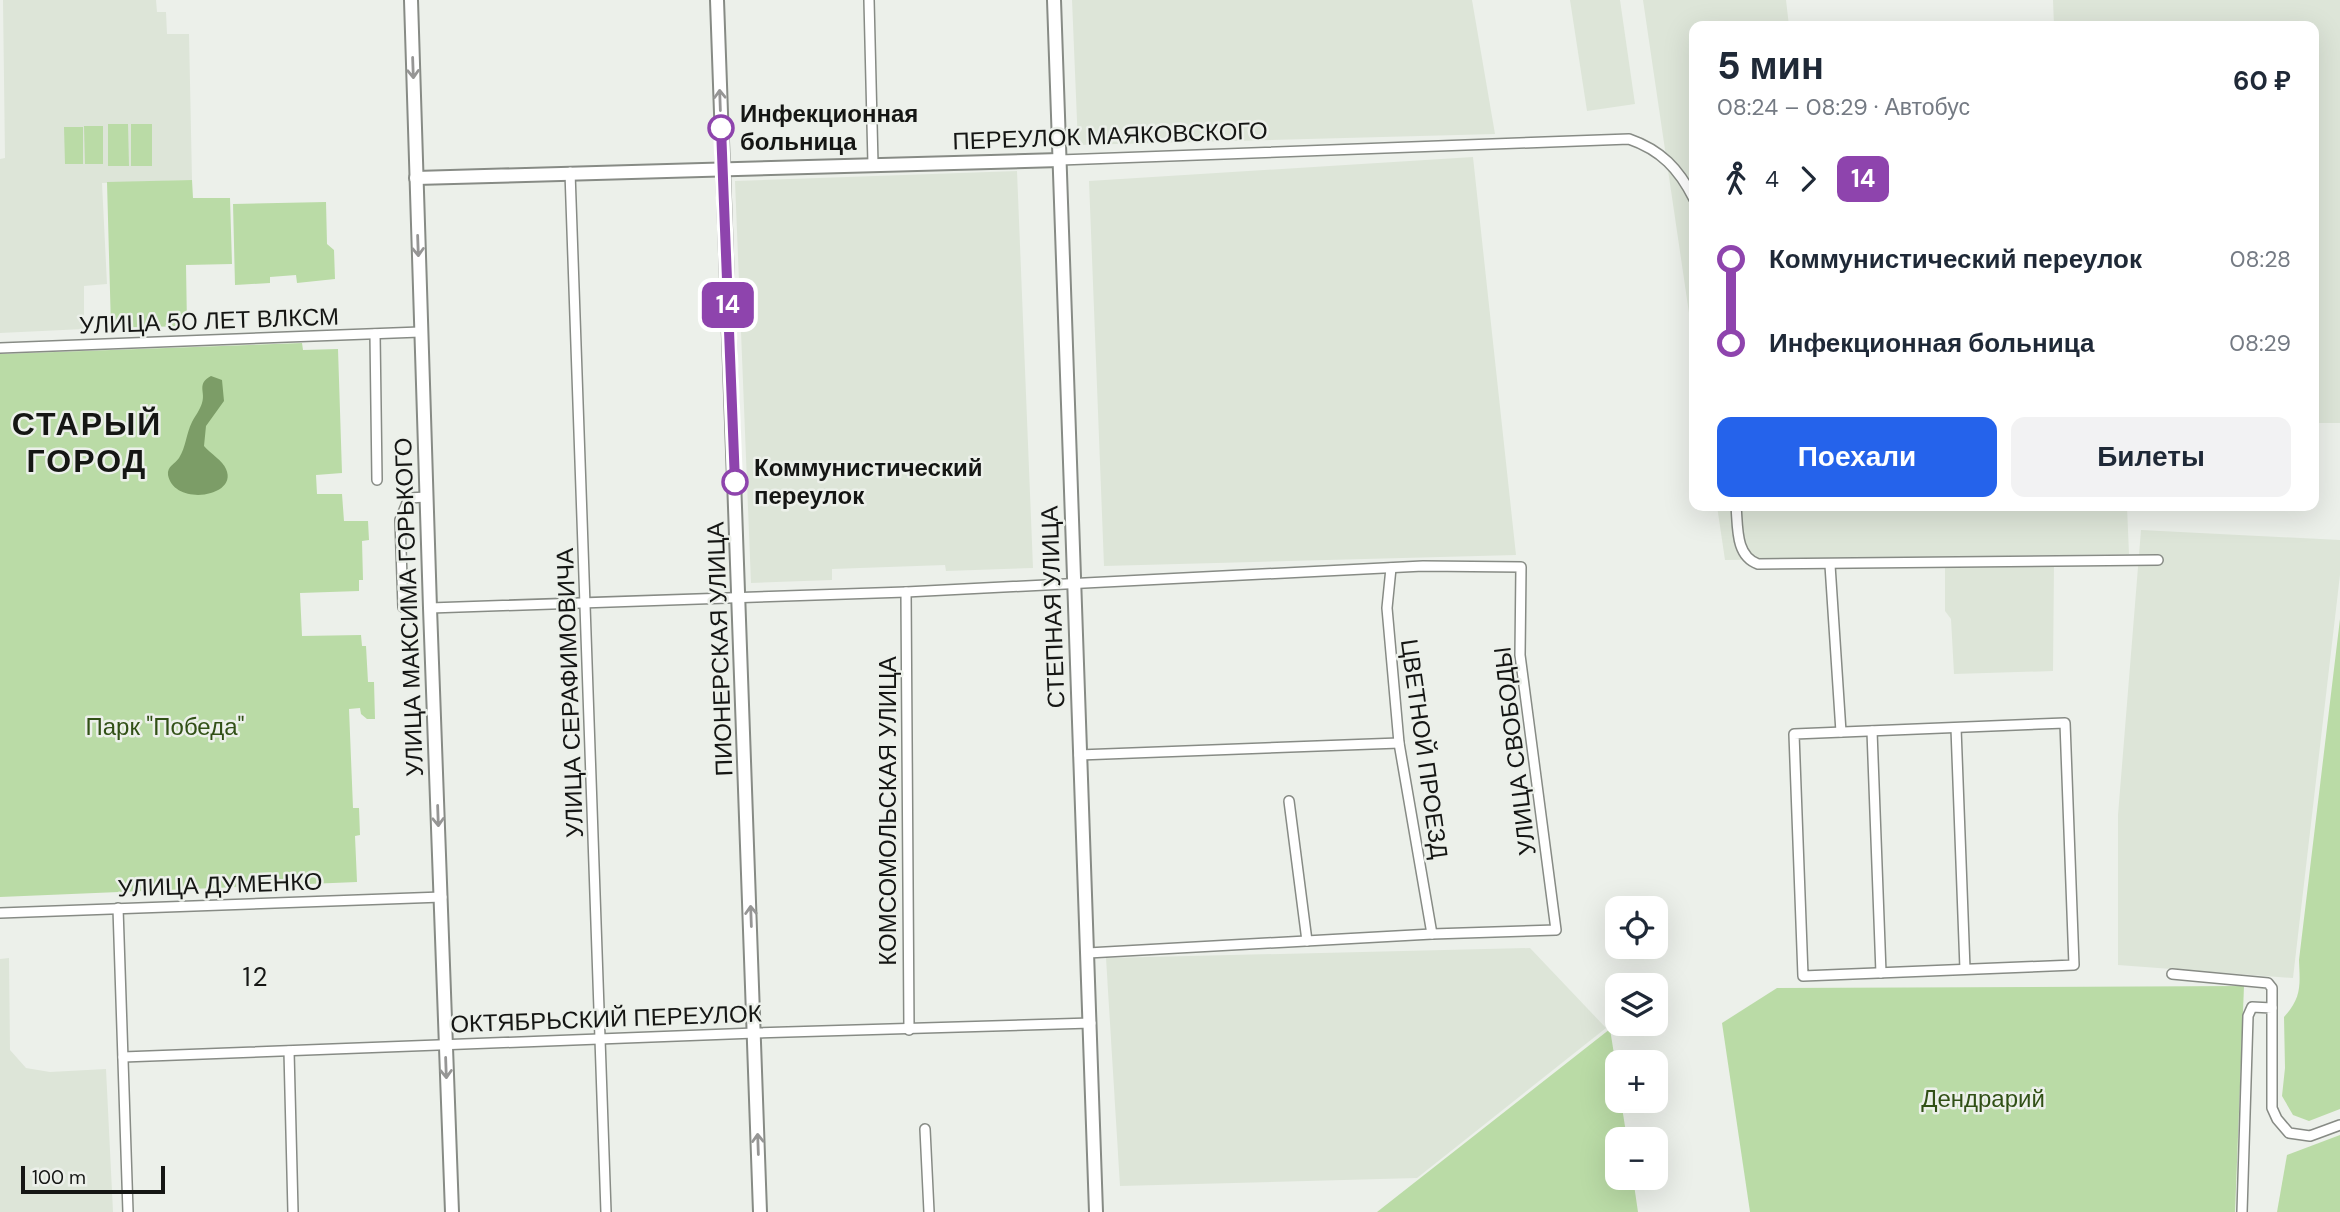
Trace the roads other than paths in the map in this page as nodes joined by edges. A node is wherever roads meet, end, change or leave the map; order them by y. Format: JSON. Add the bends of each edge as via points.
{"nodes":[{"id":1,"x":411,"y":0,"type":"edge"},
{"id":2,"x":717,"y":0,"type":"edge"},
{"id":3,"x":869,"y":0,"type":"edge"},
{"id":4,"x":1054,"y":0,"type":"edge"},
{"id":5,"x":1060,"y":160,"type":"junction"},
{"id":6,"x":873,"y":164,"type":"junction"},
{"id":7,"x":722,"y":168,"type":"junction"},
{"id":8,"x":570,"y":172,"type":"junction"},
{"id":9,"x":416,"y":178,"type":"junction"},
{"id":10,"x":1689,"y":190,"type":"edge"},
{"id":11,"x":420,"y":332,"type":"junction"},
{"id":12,"x":375,"y":334,"type":"junction"},
{"id":13,"x":0,"y":348,"type":"edge"},
{"id":14,"x":377,"y":480,"type":"dead end"},
{"id":15,"x":426,"y":497,"type":"junction"},
{"id":16,"x":1737,"y":511,"type":"edge"},
{"id":17,"x":2158,"y":560,"type":"dead end"},
{"id":18,"x":1830,"y":565,"type":"junction"},
{"id":19,"x":1391,"y":568,"type":"junction"},
{"id":20,"x":1073,"y":584,"type":"junction"},
{"id":21,"x":906,"y":592,"type":"junction"},
{"id":22,"x":739,"y":598,"type":"junction"},
{"id":23,"x":586,"y":603,"type":"junction"},
{"id":24,"x":403,"y":607,"type":"dead end"},
{"id":25,"x":430,"y":608,"type":"junction"},
{"id":26,"x":1956,"y":728,"type":"junction"},
{"id":27,"x":1871,"y":731,"type":"junction"},
{"id":28,"x":1841,"y":733,"type":"junction"},
{"id":29,"x":1399,"y":743,"type":"junction"},
{"id":30,"x":1079,"y":755,"type":"junction"},
{"id":31,"x":1289,"y":801,"type":"dead end"},
{"id":32,"x":442,"y":897,"type":"junction"},
{"id":33,"x":118,"y":908,"type":"junction"},
{"id":34,"x":0,"y":913,"type":"edge"},
{"id":35,"x":1432,"y":934,"type":"junction"},
{"id":36,"x":1307,"y":941,"type":"junction"},
{"id":37,"x":1088,"y":953,"type":"junction"},
{"id":38,"x":1965,"y":969,"type":"junction"},
{"id":39,"x":1881,"y":973,"type":"junction"},
{"id":40,"x":2172,"y":974,"type":"dead end"},
{"id":41,"x":2272,"y":1008,"type":"junction"},
{"id":42,"x":1091,"y":1023,"type":"junction"},
{"id":43,"x":909,"y":1030,"type":"junction"},
{"id":44,"x":755,"y":1033,"type":"junction"},
{"id":45,"x":601,"y":1040,"type":"junction"},
{"id":46,"x":445,"y":1044,"type":"junction"},
{"id":47,"x":289,"y":1051,"type":"junction"},
{"id":48,"x":123,"y":1057,"type":"junction"},
{"id":49,"x":2340,"y":1125,"type":"edge"},
{"id":50,"x":925,"y":1129,"type":"dead end"},
{"id":51,"x":128,"y":1212,"type":"edge"},
{"id":52,"x":293,"y":1212,"type":"edge"},
{"id":53,"x":452,"y":1212,"type":"edge"},
{"id":54,"x":606,"y":1212,"type":"edge"},
{"id":55,"x":760,"y":1212,"type":"edge"},
{"id":56,"x":929,"y":1212,"type":"edge"},
{"id":57,"x":1096,"y":1212,"type":"edge"},
{"id":58,"x":2242,"y":1212,"type":"edge"}],
"edges":[{"from":1,"to":9,"type":"street","name":"УЛИЦА МАКСИМА ГОРЬКОГО","one_way":true},
{"from":7,"to":2,"type":"street","name":"ПИОНЕРСКАЯ УЛИЦА","one_way":true},
{"from":3,"to":6,"type":"street"},
{"from":4,"to":5,"type":"street","name":"СТЕПНАЯ УЛИЦА"},
{"from":5,"to":6,"type":"street","name":"ПЕРЕУЛОК МАЯКОВСКОГО"},
{"from":5,"to":10,"type":"street","name":"ПЕРЕУЛОК МАЯКОВСКОГО","via":[[1629,139],[1664,156]]},
{"from":5,"to":20,"type":"street","name":"СТЕПНАЯ УЛИЦА"},
{"from":6,"to":7,"type":"street","name":"ПЕРЕУЛОК МАЯКОВСКОГО"},
{"from":7,"to":8,"type":"street","name":"ПЕРЕУЛОК МАЯКОВСКОГО"},
{"from":7,"to":22,"type":"street","name":"ПИОНЕРСКАЯ УЛИЦА"},
{"from":8,"to":9,"type":"street","name":"ПЕРЕУЛОК МАЯКОВСКОГО"},
{"from":8,"to":23,"type":"street","name":"УЛИЦА СЕРАФИМОВИЧА"},
{"from":9,"to":11,"type":"street","name":"УЛИЦА МАКСИМА ГОРЬКОГО","one_way":true},
{"from":11,"to":12,"type":"street","name":"УЛИЦА 50 ЛЕТ ВЛКСМ"},
{"from":11,"to":15,"type":"street","name":"УЛИЦА МАКСИМА ГОРЬКОГО"},
{"from":12,"to":13,"type":"street","name":"УЛИЦА 50 ЛЕТ ВЛКСМ"},
{"from":12,"to":14,"type":"street"},
{"from":15,"to":24,"type":"street","via":[[409,498],[400,520]]},
{"from":15,"to":25,"type":"street","name":"УЛИЦА МАКСИМА ГОРЬКОГО"},
{"from":16,"to":18,"type":"street","via":[[1741,548],[1751,561]]},
{"from":17,"to":18,"type":"street"},
{"from":18,"to":28,"type":"street"},
{"from":19,"to":20,"type":"street"},
{"from":19,"to":29,"type":"street","name":"ЦВЕТНОЙ ПРОЕЗД","via":[[1387,608]]},
{"from":19,"to":35,"type":"street","name":"УЛИЦА СВОБОДЫ","via":[[1521,567],[1520,655],[1556,930]]},
{"from":20,"to":21,"type":"street"},
{"from":20,"to":30,"type":"street","name":"СТЕПНАЯ УЛИЦА"},
{"from":21,"to":22,"type":"street"},
{"from":21,"to":43,"type":"street","name":"КОМСОМОЛЬСКАЯ УЛИЦА"},
{"from":22,"to":23,"type":"street"},
{"from":44,"to":22,"type":"street","name":"ПИОНЕРСКАЯ УЛИЦА","one_way":true},
{"from":23,"to":25,"type":"street"},
{"from":23,"to":45,"type":"street","name":"УЛИЦА СЕРАФИМОВИЧА"},
{"from":25,"to":32,"type":"street","name":"УЛИЦА МАКСИМА ГОРЬКОГО","one_way":true},
{"from":26,"to":27,"type":"street"},
{"from":26,"to":38,"type":"street"},
{"from":26,"to":38,"type":"street","via":[[2065,723],[2074,965]]},
{"from":27,"to":28,"type":"street"},
{"from":27,"to":39,"type":"street"},
{"from":28,"to":39,"type":"street","via":[[1794,734],[1803,976]]},
{"from":29,"to":30,"type":"street"},
{"from":29,"to":35,"type":"street","name":"ЦВЕТНОЙ ПРОЕЗД"},
{"from":30,"to":37,"type":"street","name":"СТЕПНАЯ УЛИЦА"},
{"from":31,"to":36,"type":"street"},
{"from":32,"to":33,"type":"street","name":"УЛИЦА ДУМЕНКО"},
{"from":32,"to":46,"type":"street","name":"УЛИЦА МАКСИМА ГОРЬКОГО"},
{"from":33,"to":34,"type":"street","name":"УЛИЦА ДУМЕНКО"},
{"from":33,"to":48,"type":"street"},
{"from":35,"to":36,"type":"street"},
{"from":36,"to":37,"type":"street"},
{"from":37,"to":42,"type":"street","name":"СТЕПНАЯ УЛИЦА"},
{"from":38,"to":39,"type":"street"},
{"from":40,"to":41,"type":"street","via":[[2268,983]]},
{"from":41,"to":49,"type":"street","via":[[2272,1108],[2277,1119],[2289,1133],[2310,1136]]},
{"from":41,"to":58,"type":"street","via":[[2252,1007],[2248,1016]]},
{"from":42,"to":43,"type":"street","name":"ОКТЯБРЬСКИЙ ПЕРЕУЛОК"},
{"from":42,"to":57,"type":"street","name":"СТЕПНАЯ УЛИЦА"},
{"from":43,"to":44,"type":"street","name":"ОКТЯБРЬСКИЙ ПЕРЕУЛОК"},
{"from":44,"to":45,"type":"street","name":"ОКТЯБРЬСКИЙ ПЕРЕУЛОК"},
{"from":55,"to":44,"type":"street","name":"ПИОНЕРСКАЯ УЛИЦА","one_way":true},
{"from":45,"to":46,"type":"street","name":"ОКТЯБРЬСКИЙ ПЕРЕУЛОК"},
{"from":45,"to":54,"type":"street","name":"УЛИЦА СЕРАФИМОВИЧА"},
{"from":46,"to":47,"type":"street","name":"ОКТЯБРЬСКИЙ ПЕРЕУЛОК"},
{"from":46,"to":53,"type":"street","name":"УЛИЦА МАКСИМА ГОРЬКОГО","one_way":true},
{"from":47,"to":48,"type":"street","name":"ОКТЯБРЬСКИЙ ПЕРЕУЛОК"},
{"from":47,"to":52,"type":"street"},
{"from":48,"to":51,"type":"street"},
{"from":50,"to":56,"type":"street"}]}
